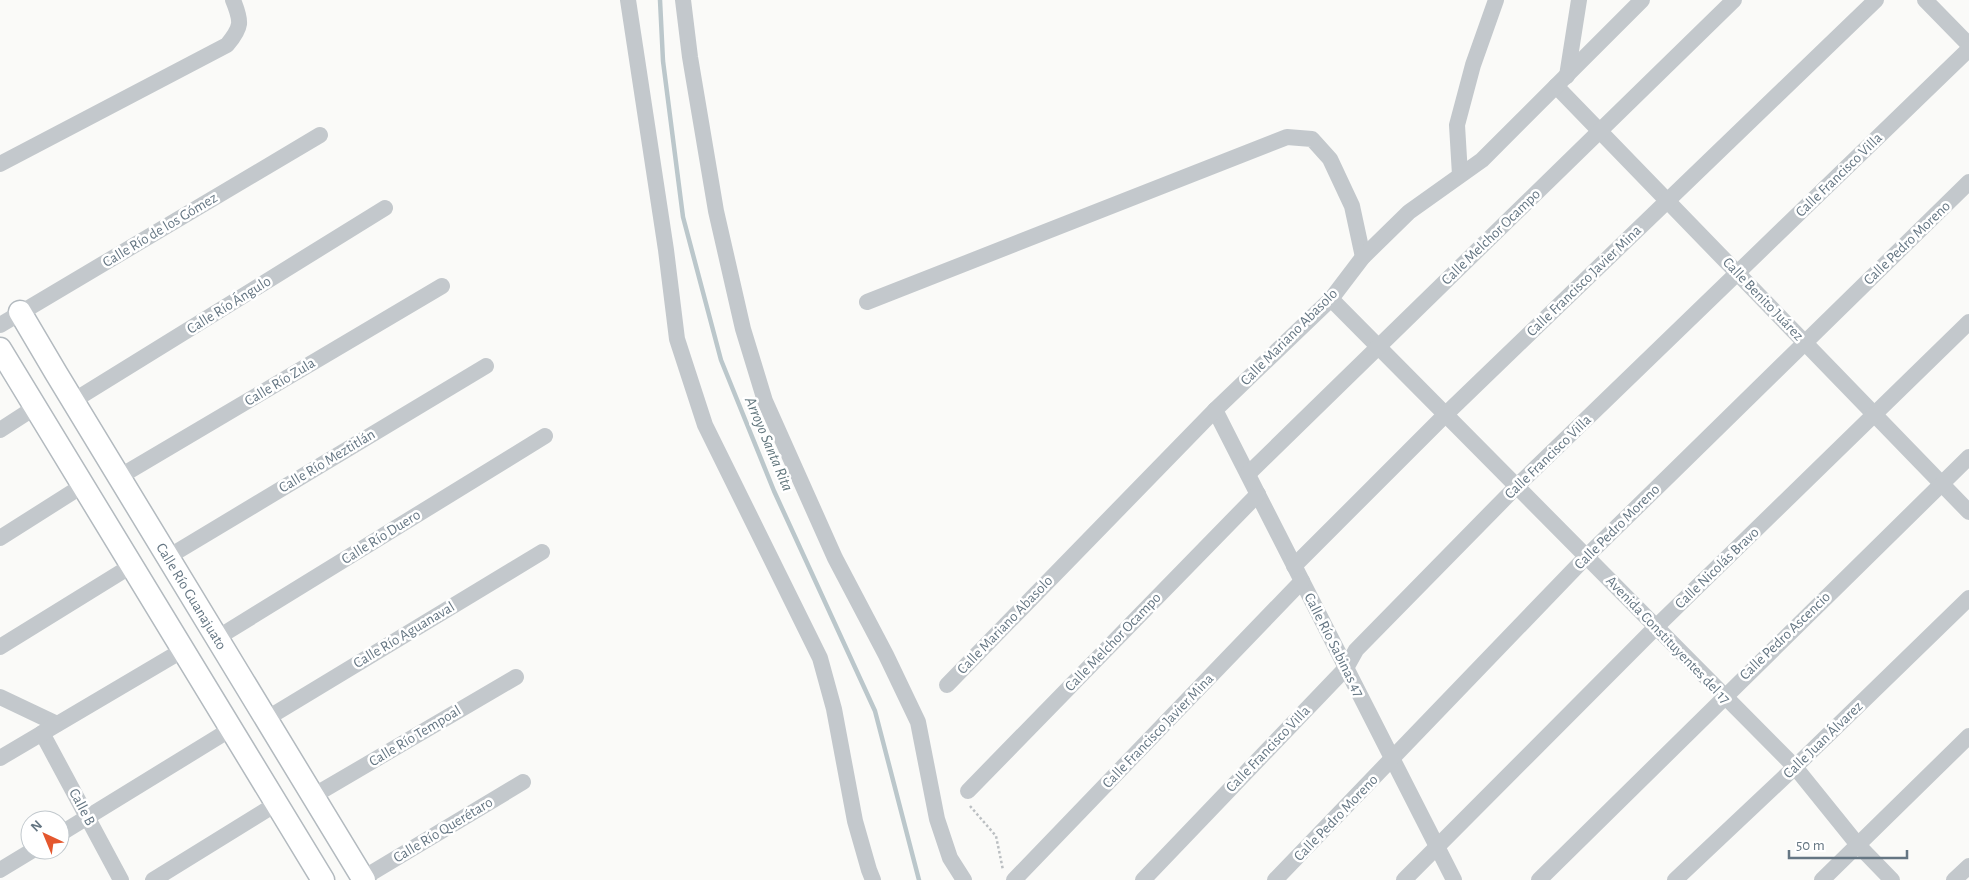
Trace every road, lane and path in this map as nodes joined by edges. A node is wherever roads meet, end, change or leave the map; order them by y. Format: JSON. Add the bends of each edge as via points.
{"nodes":[{"id":1,"x":233,"y":0,"type":"edge"},
{"id":2,"x":628,"y":0,"type":"edge"},
{"id":3,"x":684,"y":0,"type":"edge"},
{"id":4,"x":1496,"y":0,"type":"edge"},
{"id":5,"x":1579,"y":0,"type":"edge"},
{"id":6,"x":1642,"y":0,"type":"edge"},
{"id":7,"x":1734,"y":0,"type":"edge"},
{"id":8,"x":1876,"y":0,"type":"edge"},
{"id":9,"x":1925,"y":0,"type":"edge"},
{"id":10,"x":1969,"y":47,"type":"edge"},
{"id":11,"x":1561,"y":81,"type":"junction"},
{"id":12,"x":1600,"y":131,"type":"junction"},
{"id":13,"x":320,"y":135,"type":"dead end"},
{"id":14,"x":0,"y":164,"type":"edge"},
{"id":15,"x":1460,"y":176,"type":"junction"},
{"id":16,"x":1969,"y":182,"type":"edge"},
{"id":17,"x":1668,"y":201,"type":"junction"},
{"id":18,"x":385,"y":208,"type":"dead end"},
{"id":19,"x":1363,"y":257,"type":"junction"},
{"id":20,"x":1738,"y":273,"type":"junction"},
{"id":21,"x":442,"y":286,"type":"dead end"},
{"id":22,"x":1331,"y":299,"type":"junction"},
{"id":23,"x":867,"y":302,"type":"dead end"},
{"id":24,"x":20,"y":312,"type":"junction"},
{"id":25,"x":1969,"y":322,"type":"edge"},
{"id":26,"x":0,"y":325,"type":"edge"},
{"id":27,"x":1805,"y":342,"type":"junction"},
{"id":28,"x":1378,"y":346,"type":"junction"},
{"id":29,"x":0,"y":349,"type":"edge"},
{"id":30,"x":486,"y":366,"type":"dead end"},
{"id":31,"x":73,"y":401,"type":"junction"},
{"id":32,"x":34,"y":408,"type":"junction"},
{"id":33,"x":1215,"y":410,"type":"junction"},
{"id":34,"x":1446,"y":414,"type":"junction"},
{"id":35,"x":1875,"y":414,"type":"junction"},
{"id":36,"x":0,"y":430,"type":"edge"},
{"id":37,"x":545,"y":436,"type":"dead end"},
{"id":38,"x":1969,"y":457,"type":"edge"},
{"id":39,"x":1248,"y":474,"type":"junction"},
{"id":40,"x":119,"y":477,"type":"junction"},
{"id":41,"x":1941,"y":484,"type":"junction"},
{"id":42,"x":82,"y":486,"type":"junction"},
{"id":43,"x":1517,"y":486,"type":"junction"},
{"id":44,"x":1258,"y":494,"type":"junction"},
{"id":45,"x":1969,"y":512,"type":"edge"},
{"id":46,"x":144,"y":518,"type":"junction"},
{"id":47,"x":0,"y":538,"type":"edge"},
{"id":48,"x":114,"y":538,"type":"junction"},
{"id":49,"x":542,"y":552,"type":"dead end"},
{"id":50,"x":168,"y":557,"type":"junction"},
{"id":51,"x":1586,"y":557,"type":"junction"},
{"id":52,"x":131,"y":566,"type":"junction"},
{"id":53,"x":1294,"y":566,"type":"junction"},
{"id":54,"x":1302,"y":582,"type":"junction"},
{"id":55,"x":1969,"y":598,"type":"edge"},
{"id":56,"x":1656,"y":627,"type":"junction"},
{"id":57,"x":217,"y":638,"type":"junction"},
{"id":58,"x":0,"y":647,"type":"edge"},
{"id":59,"x":182,"y":650,"type":"junction"},
{"id":60,"x":1346,"y":668,"type":"junction"},
{"id":61,"x":516,"y":677,"type":"dead end"},
{"id":62,"x":946,"y":685,"type":"dead end"},
{"id":63,"x":1723,"y":697,"type":"junction"},
{"id":64,"x":0,"y":698,"type":"edge"},
{"id":65,"x":266,"y":719,"type":"junction"},
{"id":66,"x":58,"y":724,"type":"junction"},
{"id":67,"x":231,"y":729,"type":"junction"},
{"id":68,"x":42,"y":733,"type":"junction"},
{"id":69,"x":1969,"y":736,"type":"edge"},
{"id":70,"x":0,"y":758,"type":"edge"},
{"id":71,"x":1393,"y":759,"type":"junction"},
{"id":72,"x":1795,"y":767,"type":"junction"},
{"id":73,"x":523,"y":782,"type":"dead end"},
{"id":74,"x":968,"y":790,"type":"joint"},
{"id":75,"x":313,"y":796,"type":"junction"},
{"id":76,"x":276,"y":804,"type":"junction"},
{"id":77,"x":88,"y":818,"type":"junction"},
{"id":78,"x":329,"y":822,"type":"junction"},
{"id":79,"x":70,"y":828,"type":"edge"},
{"id":80,"x":299,"y":841,"type":"junction"},
{"id":81,"x":1858,"y":845,"type":"junction"},
{"id":82,"x":1437,"y":846,"type":"junction"},
{"id":83,"x":20,"y":858,"type":"edge"},
{"id":84,"x":1969,"y":866,"type":"edge"},
{"id":85,"x":0,"y":870,"type":"edge"},
{"id":86,"x":1009,"y":878,"type":"edge"},
{"id":87,"x":364,"y":879,"type":"edge"},
{"id":88,"x":121,"y":880,"type":"edge"},
{"id":89,"x":153,"y":880,"type":"edge"},
{"id":90,"x":323,"y":880,"type":"edge"},
{"id":91,"x":873,"y":880,"type":"edge"},
{"id":92,"x":964,"y":880,"type":"edge"},
{"id":93,"x":1142,"y":880,"type":"edge"},
{"id":94,"x":1275,"y":880,"type":"edge"},
{"id":95,"x":1404,"y":880,"type":"edge"},
{"id":96,"x":1454,"y":880,"type":"edge"},
{"id":97,"x":1538,"y":880,"type":"edge"},
{"id":98,"x":1674,"y":880,"type":"edge"},
{"id":99,"x":1822,"y":880,"type":"edge"},
{"id":100,"x":1892,"y":880,"type":"edge"},
{"id":101,"x":1954,"y":880,"type":"edge"}],
"edges":[{"from":1,"to":14,"type":"street","via":[[239,14],[239,31],[227,45]]},
{"from":2,"to":91,"type":"street","via":[[677,339],[705,425],[820,658],[834,709],[855,821]]},
{"from":3,"to":92,"type":"street","via":[[690,56],[716,210],[743,329],[762,392],[835,558],[918,722],[937,818],[950,858]]},
{"from":4,"to":15,"type":"street","via":[[1473,65],[1458,125]]},
{"from":5,"to":11,"type":"street"},
{"from":6,"to":11,"type":"street","name":"Calle Mariano Abasolo"},
{"from":7,"to":12,"type":"street","name":"Calle Melchor Ocampo"},
{"from":8,"to":17,"type":"street","name":"Calle Francisco Javier Mina"},
{"from":9,"to":10,"type":"street"},
{"from":10,"to":20,"type":"street","name":"Calle Francisco Villa"},
{"from":11,"to":12,"type":"street","name":"Calle Benito Juárez"},
{"from":11,"to":15,"type":"street","name":"Calle Mariano Abasolo","via":[[1482,160]]},
{"from":12,"to":17,"type":"street","name":"Calle Benito Juárez"},
{"from":12,"to":28,"type":"street","name":"Calle Melchor Ocampo"},
{"from":13,"to":24,"type":"street","name":"Calle Río de los Gómez"},
{"from":15,"to":19,"type":"street","name":"Calle Mariano Abasolo","via":[[1410,212]]},
{"from":16,"to":27,"type":"street","name":"Calle Pedro Moreno"},
{"from":17,"to":20,"type":"street","name":"Calle Benito Juárez"},
{"from":17,"to":34,"type":"street","name":"Calle Francisco Javier Mina"},
{"from":18,"to":31,"type":"street","name":"Calle Río Ángulo"},
{"from":19,"to":22,"type":"street","name":"Calle Mariano Abasolo"},
{"from":19,"to":23,"type":"street","via":[[1352,206],[1330,158],[1312,139],[1287,137]]},
{"from":20,"to":27,"type":"street","name":"Calle Benito Juárez"},
{"from":20,"to":43,"type":"street","name":"Calle Francisco Villa"},
{"from":21,"to":40,"type":"street","name":"Calle Río Zula"},
{"from":22,"to":28,"type":"street","name":"Avenida Constituyentes del 17"},
{"from":22,"to":33,"type":"street","name":"Calle Mariano Abasolo"},
{"from":24,"to":26,"type":"street","name":"Calle Río de los Gómez"},
{"from":24,"to":31,"type":"street","name":"Calle Río Guanajuato"},
{"from":25,"to":35,"type":"street","name":"Calle Nicolás Bravo"},
{"from":27,"to":35,"type":"street","name":"Calle Benito Juárez"},
{"from":27,"to":51,"type":"street","name":"Calle Pedro Moreno"},
{"from":28,"to":34,"type":"street","name":"Avenida Constituyentes del 17"},
{"from":28,"to":39,"type":"street","name":"Calle Melchor Ocampo"},
{"from":29,"to":32,"type":"street"},
{"from":30,"to":50,"type":"street","name":"Calle Río Meztitlán"},
{"from":31,"to":40,"type":"street","name":"Calle Río Guanajuato"},
{"from":32,"to":36,"type":"street"},
{"from":32,"to":42,"type":"street"},
{"from":33,"to":39,"type":"street","name":"Calle Río Sabinas 47"},
{"from":33,"to":62,"type":"street","name":"Calle Mariano Abasolo"},
{"from":34,"to":43,"type":"street","name":"Avenida Constituyentes del 17"},
{"from":34,"to":53,"type":"street","name":"Calle Francisco Javier Mina"},
{"from":35,"to":41,"type":"street","name":"Calle Benito Juárez"},
{"from":35,"to":56,"type":"street","name":"Calle Nicolás Bravo"},
{"from":37,"to":57,"type":"street","name":"Calle Río Duero"},
{"from":38,"to":41,"type":"street","name":"Calle Pedro Ascencio"},
{"from":39,"to":44,"type":"street","name":"Calle Río Sabinas 47"},
{"from":40,"to":46,"type":"street","name":"Calle Río Guanajuato"},
{"from":41,"to":45,"type":"street","name":"Calle Benito Juárez"},
{"from":41,"to":63,"type":"street","name":"Calle Pedro Ascencio"},
{"from":42,"to":47,"type":"street"},
{"from":42,"to":48,"type":"street"},
{"from":43,"to":51,"type":"street","name":"Avenida Constituyentes del 17"},
{"from":43,"to":60,"type":"street","name":"Calle Francisco Villa","via":[[1356,650]]},
{"from":44,"to":53,"type":"street","name":"Calle Río Sabinas 47"},
{"from":44,"to":74,"type":"street","name":"Calle Melchor Ocampo"},
{"from":46,"to":48,"type":"street"},
{"from":46,"to":50,"type":"street","name":"Calle Río Guanajuato"},
{"from":48,"to":52,"type":"street"},
{"from":49,"to":65,"type":"street","name":"Calle Río Aguanaval"},
{"from":50,"to":57,"type":"street","name":"Calle Río Guanajuato"},
{"from":51,"to":56,"type":"street","name":"Avenida Constituyentes del 17"},
{"from":51,"to":71,"type":"street","name":"Calle Pedro Moreno"},
{"from":52,"to":58,"type":"street"},
{"from":52,"to":59,"type":"street"},
{"from":53,"to":54,"type":"street","name":"Calle Río Sabinas 47"},
{"from":54,"to":60,"type":"street","name":"Calle Río Sabinas 47"},
{"from":54,"to":86,"type":"street","name":"Calle Francisco Javier Mina"},
{"from":55,"to":72,"type":"street","name":"Calle Juan Álvarez"},
{"from":56,"to":63,"type":"street","name":"Avenida Constituyentes del 17"},
{"from":56,"to":82,"type":"street","name":"Calle Nicolás Bravo"},
{"from":57,"to":65,"type":"street","name":"Calle Río Guanajuato"},
{"from":59,"to":66,"type":"street"},
{"from":59,"to":67,"type":"street"},
{"from":60,"to":71,"type":"street","name":"Calle Río Sabinas 47"},
{"from":60,"to":93,"type":"street","name":"Calle Francisco Villa"},
{"from":61,"to":75,"type":"street","name":"Calle Río Tempoal"},
{"from":63,"to":72,"type":"street","name":"Avenida Constituyentes del 17"},
{"from":63,"to":97,"type":"street","name":"Calle Pedro Ascencio"},
{"from":64,"to":66,"type":"street"},
{"from":65,"to":75,"type":"street","name":"Calle Río Guanajuato"},
{"from":66,"to":68,"type":"street"},
{"from":67,"to":76,"type":"street"},
{"from":67,"to":77,"type":"street"},
{"from":68,"to":70,"type":"street"},
{"from":68,"to":77,"type":"street","name":"Calle B"},
{"from":69,"to":81,"type":"street"},
{"from":71,"to":82,"type":"street","name":"Calle Río Sabinas 47"},
{"from":71,"to":94,"type":"street","name":"Calle Pedro Moreno"},
{"from":72,"to":81,"type":"street","name":"Avenida Constituyentes del 17"},
{"from":72,"to":98,"type":"street","name":"Calle Juan Álvarez"},
{"from":73,"to":87,"type":"street","name":"Calle Río Querétaro"},
{"from":74,"to":86,"type":"path","via":[[967,800],[972,810],[996,836]]},
{"from":75,"to":78,"type":"street","name":"Calle Río Guanajuato"},
{"from":76,"to":80,"type":"street"},
{"from":76,"to":89,"type":"street"},
{"from":77,"to":79,"type":"street"},
{"from":77,"to":88,"type":"street","name":"Calle B"},
{"from":78,"to":80,"type":"street"},
{"from":78,"to":87,"type":"street","name":"Calle Río Guanajuato"},
{"from":80,"to":90,"type":"street"},
{"from":81,"to":99,"type":"street"},
{"from":81,"to":100,"type":"street","name":"Avenida Constituyentes del 17"},
{"from":82,"to":95,"type":"street","name":"Calle Nicolás Bravo"},
{"from":82,"to":96,"type":"street","name":"Calle Río Sabinas 47"},
{"from":83,"to":85,"type":"street"},
{"from":84,"to":101,"type":"street"}]}
